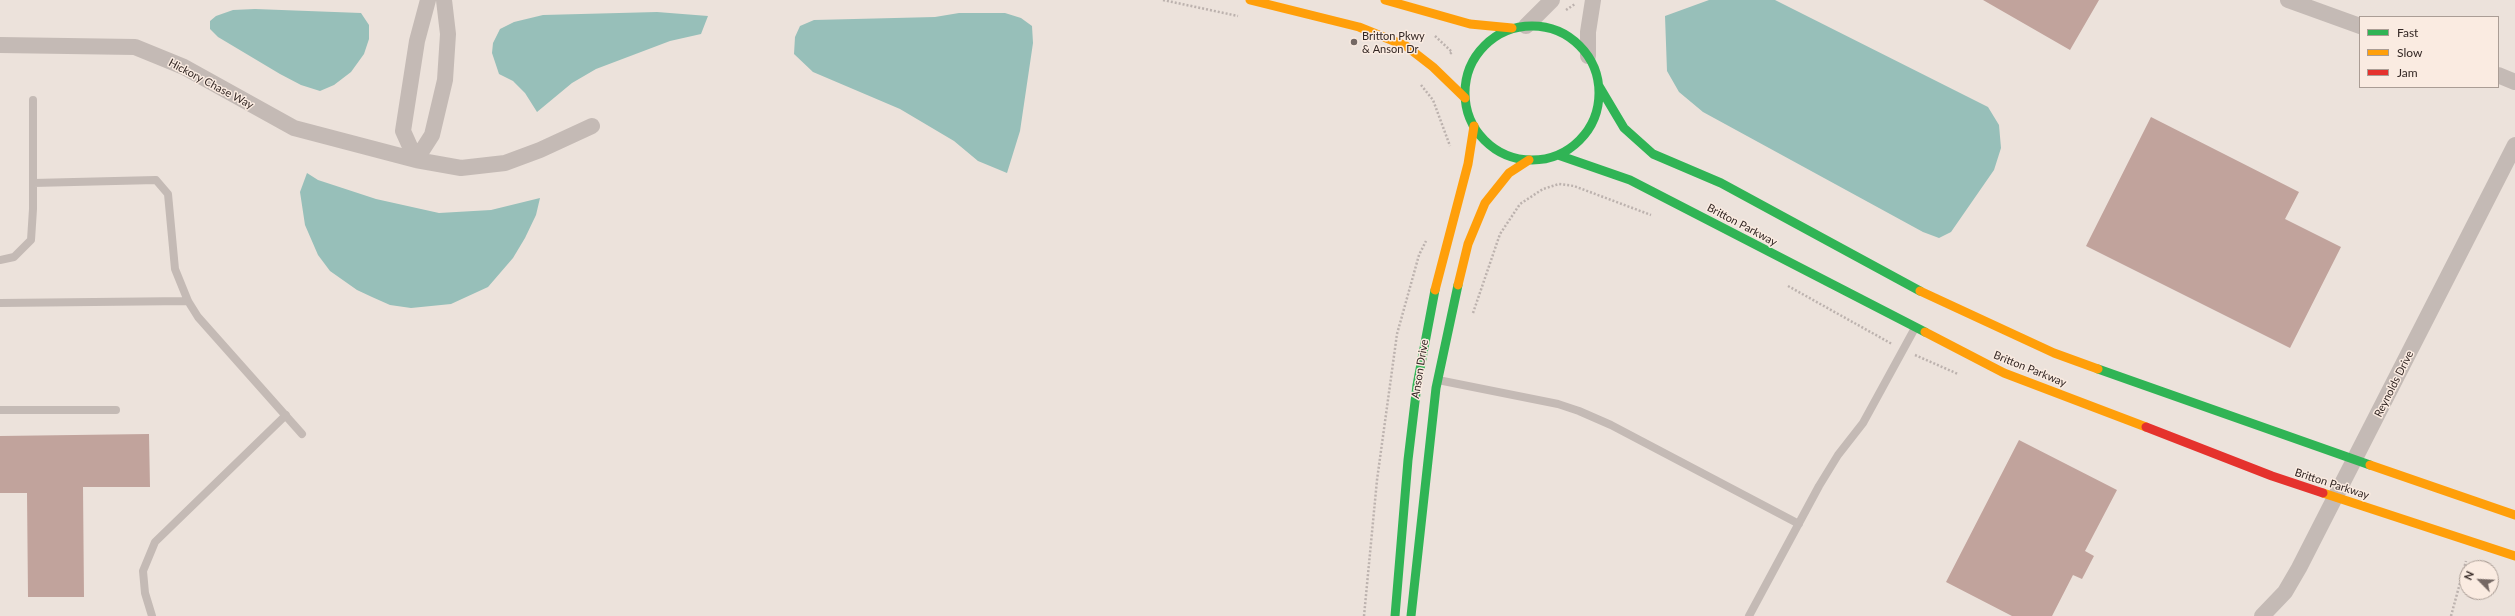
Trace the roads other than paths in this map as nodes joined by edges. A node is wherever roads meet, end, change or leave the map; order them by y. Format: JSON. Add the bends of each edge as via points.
{"nodes":[{"id":1,"x":428,"y":0,"type":"edge"},
{"id":2,"x":444,"y":0,"type":"edge"},
{"id":3,"x":1250,"y":0,"type":"edge"},
{"id":4,"x":1385,"y":0,"type":"edge"},
{"id":5,"x":1552,"y":0,"type":"edge"},
{"id":6,"x":1593,"y":0,"type":"edge"},
{"id":7,"x":2288,"y":0,"type":"edge"},
{"id":8,"x":2359,"y":26,"type":"edge"},
{"id":9,"x":1519,"y":27,"type":"junction"},
{"id":10,"x":0,"y":45,"type":"edge"},
{"id":11,"x":1588,"y":56,"type":"junction"},
{"id":12,"x":2499,"y":76,"type":"edge"},
{"id":13,"x":2515,"y":82,"type":"edge"},
{"id":14,"x":1599,"y":86,"type":"junction"},
{"id":15,"x":1465,"y":98,"type":"junction"},
{"id":16,"x":33,"y":100,"type":"dead end"},
{"id":17,"x":592,"y":126,"type":"dead end"},
{"id":18,"x":1474,"y":126,"type":"junction"},
{"id":19,"x":2515,"y":145,"type":"edge"},
{"id":20,"x":1558,"y":155,"type":"junction"},
{"id":21,"x":416,"y":160,"type":"junction"},
{"id":22,"x":1529,"y":160,"type":"junction"},
{"id":23,"x":33,"y":183,"type":"junction"},
{"id":24,"x":0,"y":260,"type":"edge"},
{"id":25,"x":188,"y":301,"type":"junction"},
{"id":26,"x":0,"y":303,"type":"edge"},
{"id":27,"x":1915,"y":328,"type":"junction"},
{"id":28,"x":1438,"y":380,"type":"junction"},
{"id":29,"x":0,"y":410,"type":"edge"},
{"id":30,"x":116,"y":410,"type":"dead end"},
{"id":31,"x":286,"y":415,"type":"junction"},
{"id":32,"x":302,"y":434,"type":"dead end"},
{"id":33,"x":2355,"y":460,"type":"junction"},
{"id":34,"x":2334,"y":497,"type":"junction"},
{"id":35,"x":2515,"y":515,"type":"edge"},
{"id":36,"x":1798,"y":524,"type":"junction"},
{"id":37,"x":2515,"y":556,"type":"edge"},
{"id":38,"x":152,"y":616,"type":"edge"},
{"id":39,"x":1395,"y":616,"type":"edge"},
{"id":40,"x":1411,"y":616,"type":"edge"},
{"id":41,"x":1749,"y":616,"type":"edge"},
{"id":42,"x":2262,"y":616,"type":"edge"}],
"edges":[{"from":1,"to":21,"type":"street","via":[[417,41],[403,131]]},
{"from":2,"to":21,"type":"street","via":[[448,34],[445,80],[432,135]]},
{"from":3,"to":15,"type":"main road","via":[[1359,27],[1406,46],[1433,67]]},
{"from":4,"to":9,"type":"main road","via":[[1470,24]]},
{"from":5,"to":9,"type":"street"},
{"from":6,"to":11,"type":"street","via":[[1588,32]]},
{"from":7,"to":8,"type":"street"},
{"from":9,"to":11,"type":"main road","via":[[1551,28],[1569,36]]},
{"from":9,"to":15,"type":"main road","via":[[1492,38],[1476,55],[1467,75]]},
{"from":10,"to":21,"type":"street","name":"Hickory Chase Way","via":[[135,47],[184,68],[294,128]]},
{"from":11,"to":14,"type":"main road"},
{"from":12,"to":13,"type":"street"},
{"from":14,"to":20,"type":"main road","via":[[1598,108],[1590,128],[1576,144]]},
{"from":14,"to":33,"type":"main road","via":[[1624,128],[1652,154],[1720,183],[1899,281],[2054,353]]},
{"from":15,"to":18,"type":"main road","via":[[1469,119]]},
{"from":16,"to":23,"type":"lane"},
{"from":17,"to":21,"type":"street","name":"Hickory Chase Way","via":[[505,163],[461,168]]},
{"from":18,"to":22,"type":"main road","via":[[1480,137],[1496,150],[1516,159]]},
{"from":18,"to":39,"type":"main road","name":"Anson Drive","via":[[1468,164],[1430,311],[1417,385]]},
{"from":19,"to":33,"type":"street","name":"Reynolds Drive"},
{"from":20,"to":22,"type":"main road"},
{"from":20,"to":27,"type":"main road","name":"Britton Parkway","via":[[1630,180]]},
{"from":22,"to":28,"type":"main road","name":"Anson Drive","via":[[1509,173],[1485,203],[1468,244],[1450,315]]},
{"from":23,"to":24,"type":"lane","via":[[31,240],[14,257]]},
{"from":23,"to":25,"type":"lane","via":[[156,180],[168,194],[175,269]]},
{"from":25,"to":26,"type":"lane"},
{"from":25,"to":31,"type":"lane","via":[[198,317]]},
{"from":27,"to":34,"type":"main road","name":"Britton Parkway","via":[[2004,373],[2272,476]]},
{"from":27,"to":36,"type":"lane","via":[[1863,423],[1838,455]]},
{"from":28,"to":36,"type":"lane","via":[[1558,404],[1579,411],[1611,425]]},
{"from":28,"to":40,"type":"main road","name":"Anson Drive","via":[[1427,462],[1416,593]]},
{"from":29,"to":30,"type":"lane"},
{"from":31,"to":32,"type":"lane"},
{"from":31,"to":38,"type":"lane","via":[[156,542],[143,571],[145,593]]},
{"from":33,"to":34,"type":"street","name":"Reynolds Drive"},
{"from":33,"to":35,"type":"main road"},
{"from":34,"to":37,"type":"main road","name":"Britton Parkway"},
{"from":34,"to":42,"type":"street","name":"Reynolds Drive","via":[[2285,592]]},
{"from":36,"to":41,"type":"lane"}]}
